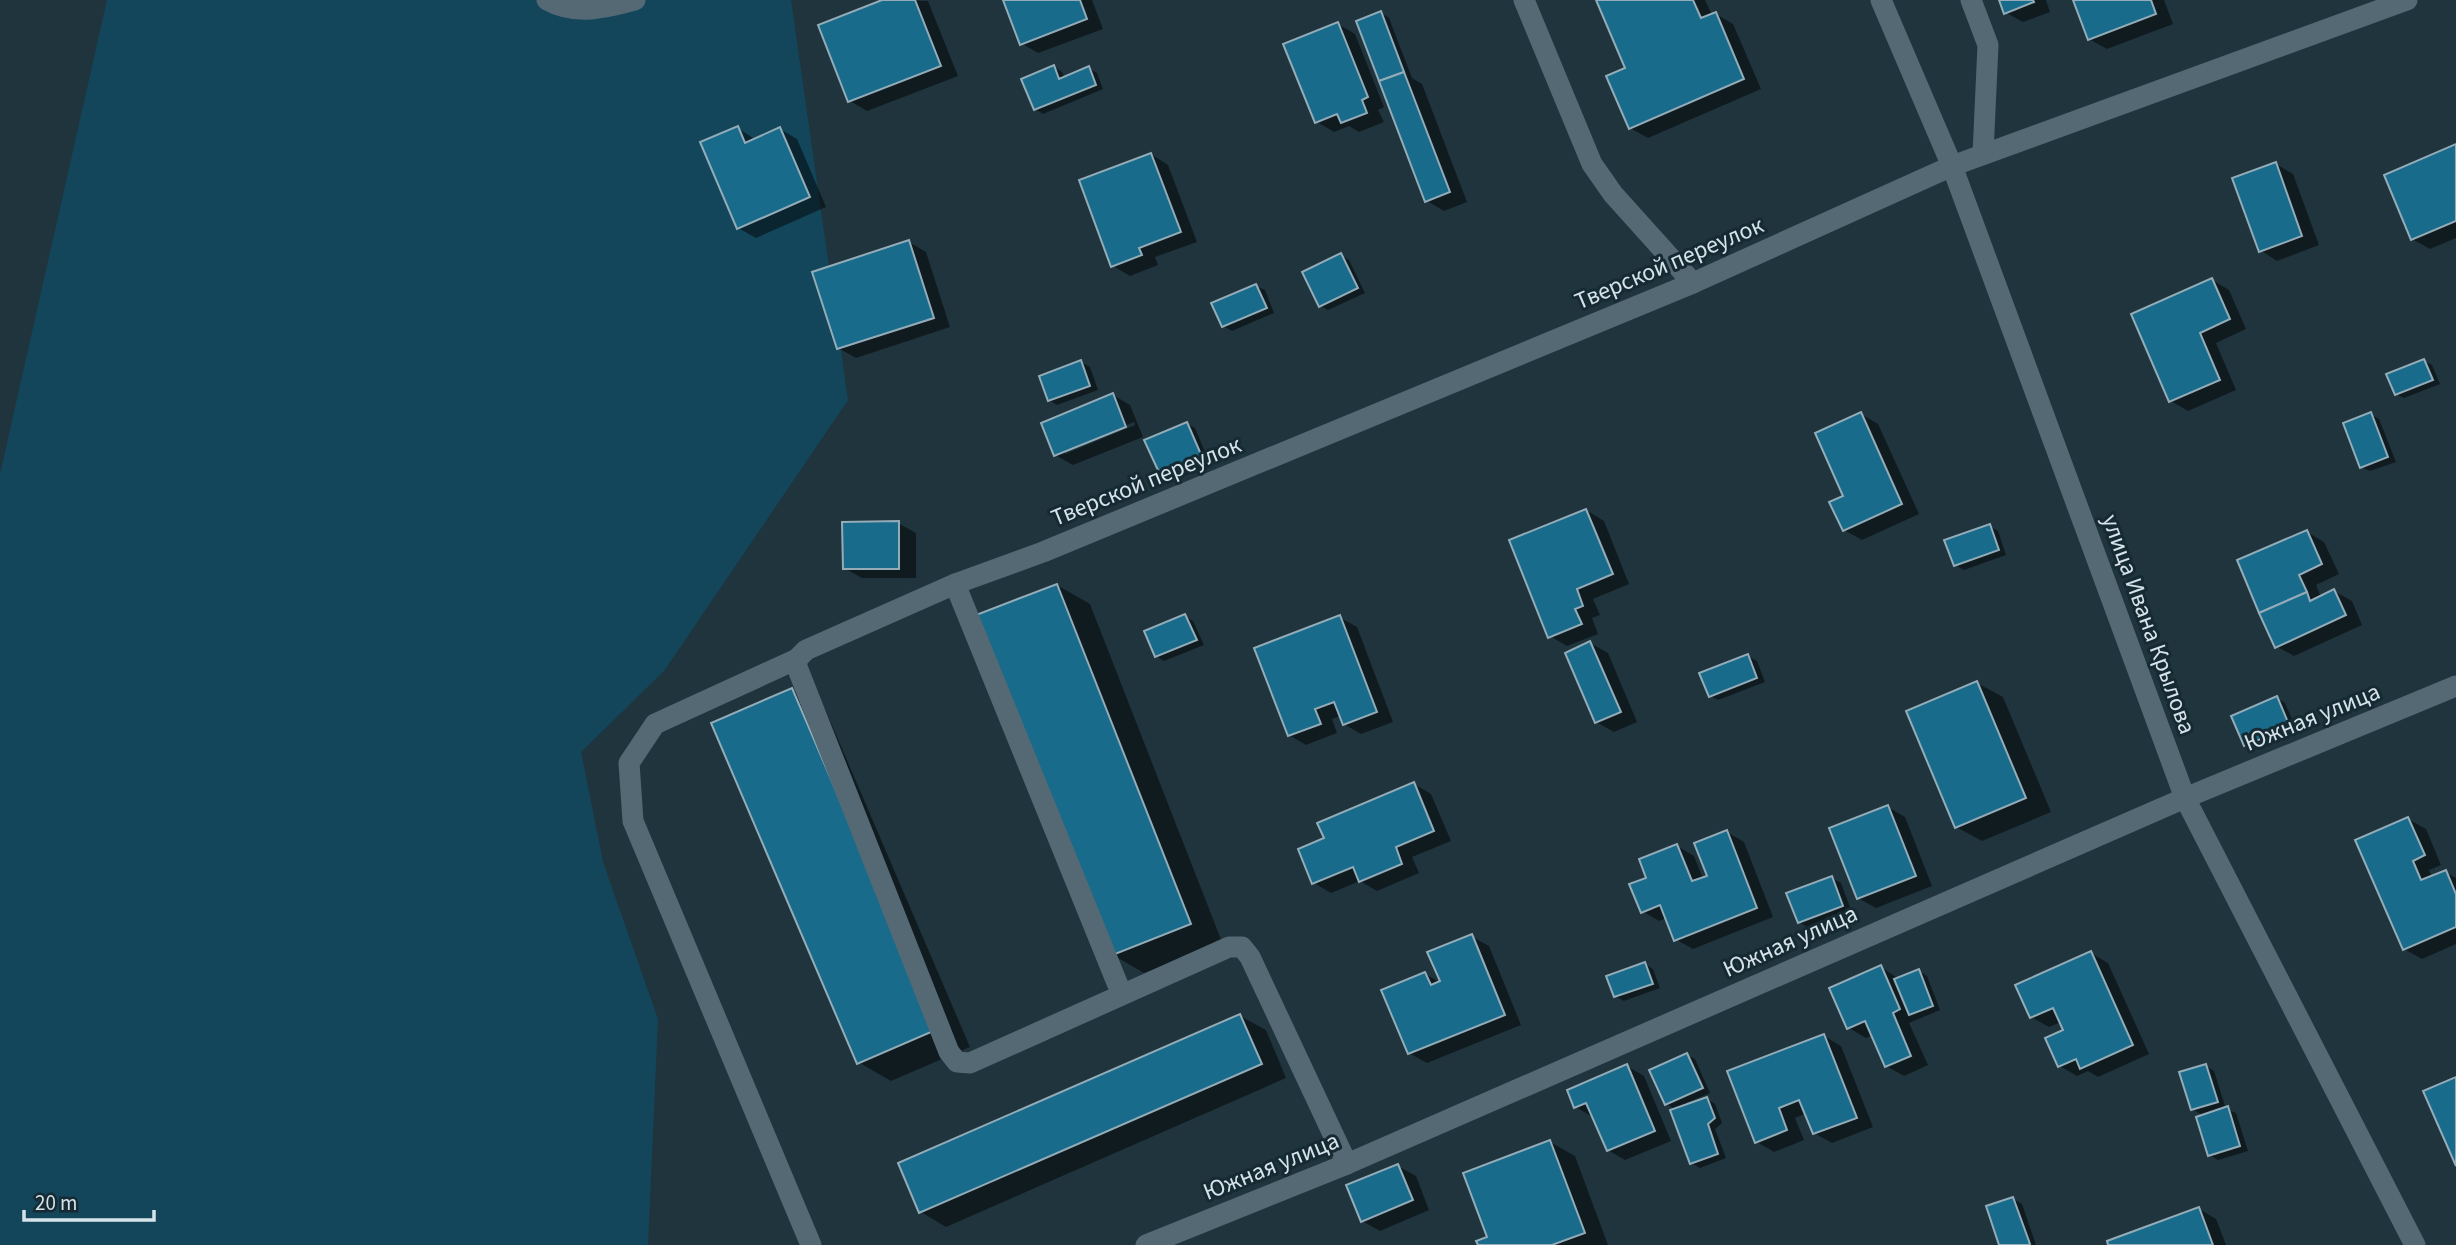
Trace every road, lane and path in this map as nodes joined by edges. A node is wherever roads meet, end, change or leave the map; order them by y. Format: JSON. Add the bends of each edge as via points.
{"nodes":[{"id":1,"x":547,"y":0,"type":"edge"},
{"id":2,"x":635,"y":0,"type":"edge"},
{"id":3,"x":1524,"y":0,"type":"edge"},
{"id":4,"x":1881,"y":0,"type":"edge"},
{"id":5,"x":1970,"y":0,"type":"edge"},
{"id":6,"x":2407,"y":0,"type":"edge"},
{"id":7,"x":1983,"y":154,"type":"junction"},
{"id":8,"x":1952,"y":166,"type":"junction"},
{"id":9,"x":1693,"y":283,"type":"junction"},
{"id":10,"x":955,"y":584,"type":"junction"},
{"id":11,"x":797,"y":659,"type":"junction"},
{"id":12,"x":2456,"y":686,"type":"edge"},
{"id":13,"x":2185,"y":797,"type":"junction"},
{"id":14,"x":1122,"y":995,"type":"junction"},
{"id":15,"x":1347,"y":1164,"type":"junction"},
{"id":16,"x":811,"y":1245,"type":"edge"},
{"id":17,"x":1146,"y":1245,"type":"edge"},
{"id":18,"x":2415,"y":1245,"type":"edge"}],
"edges":[{"from":1,"to":2,"type":"street","via":[[561,8],[598,9]]},
{"from":3,"to":9,"type":"street","via":[[1592,164]]},
{"from":4,"to":8,"type":"street","name":"улица Ивана Крылова"},
{"from":5,"to":7,"type":"street","via":[[1988,45]]},
{"from":6,"to":7,"type":"street","name":"Тверской переулок"},
{"from":7,"to":8,"type":"street","name":"Тверской переулок"},
{"from":8,"to":9,"type":"street","name":"Тверской переулок"},
{"from":8,"to":13,"type":"street","name":"улица Ивана Крылова"},
{"from":9,"to":10,"type":"street","name":"Тверской переулок","via":[[1043,552]]},
{"from":10,"to":11,"type":"street","name":"Тверской переулок","via":[[806,650]]},
{"from":10,"to":14,"type":"street"},
{"from":11,"to":14,"type":"street","via":[[949,1052],[957,1062],[970,1063]]},
{"from":11,"to":16,"type":"street","name":"Тверской переулок","via":[[655,724],[629,763],[633,821]]},
{"from":12,"to":13,"type":"street","name":"Южная улица"},
{"from":13,"to":15,"type":"street","name":"Южная улица"},
{"from":13,"to":18,"type":"street","name":"улица Ивана Крылова"},
{"from":14,"to":15,"type":"street","via":[[1229,947],[1242,947]]},
{"from":15,"to":17,"type":"street","name":"Южная улица"}]}
